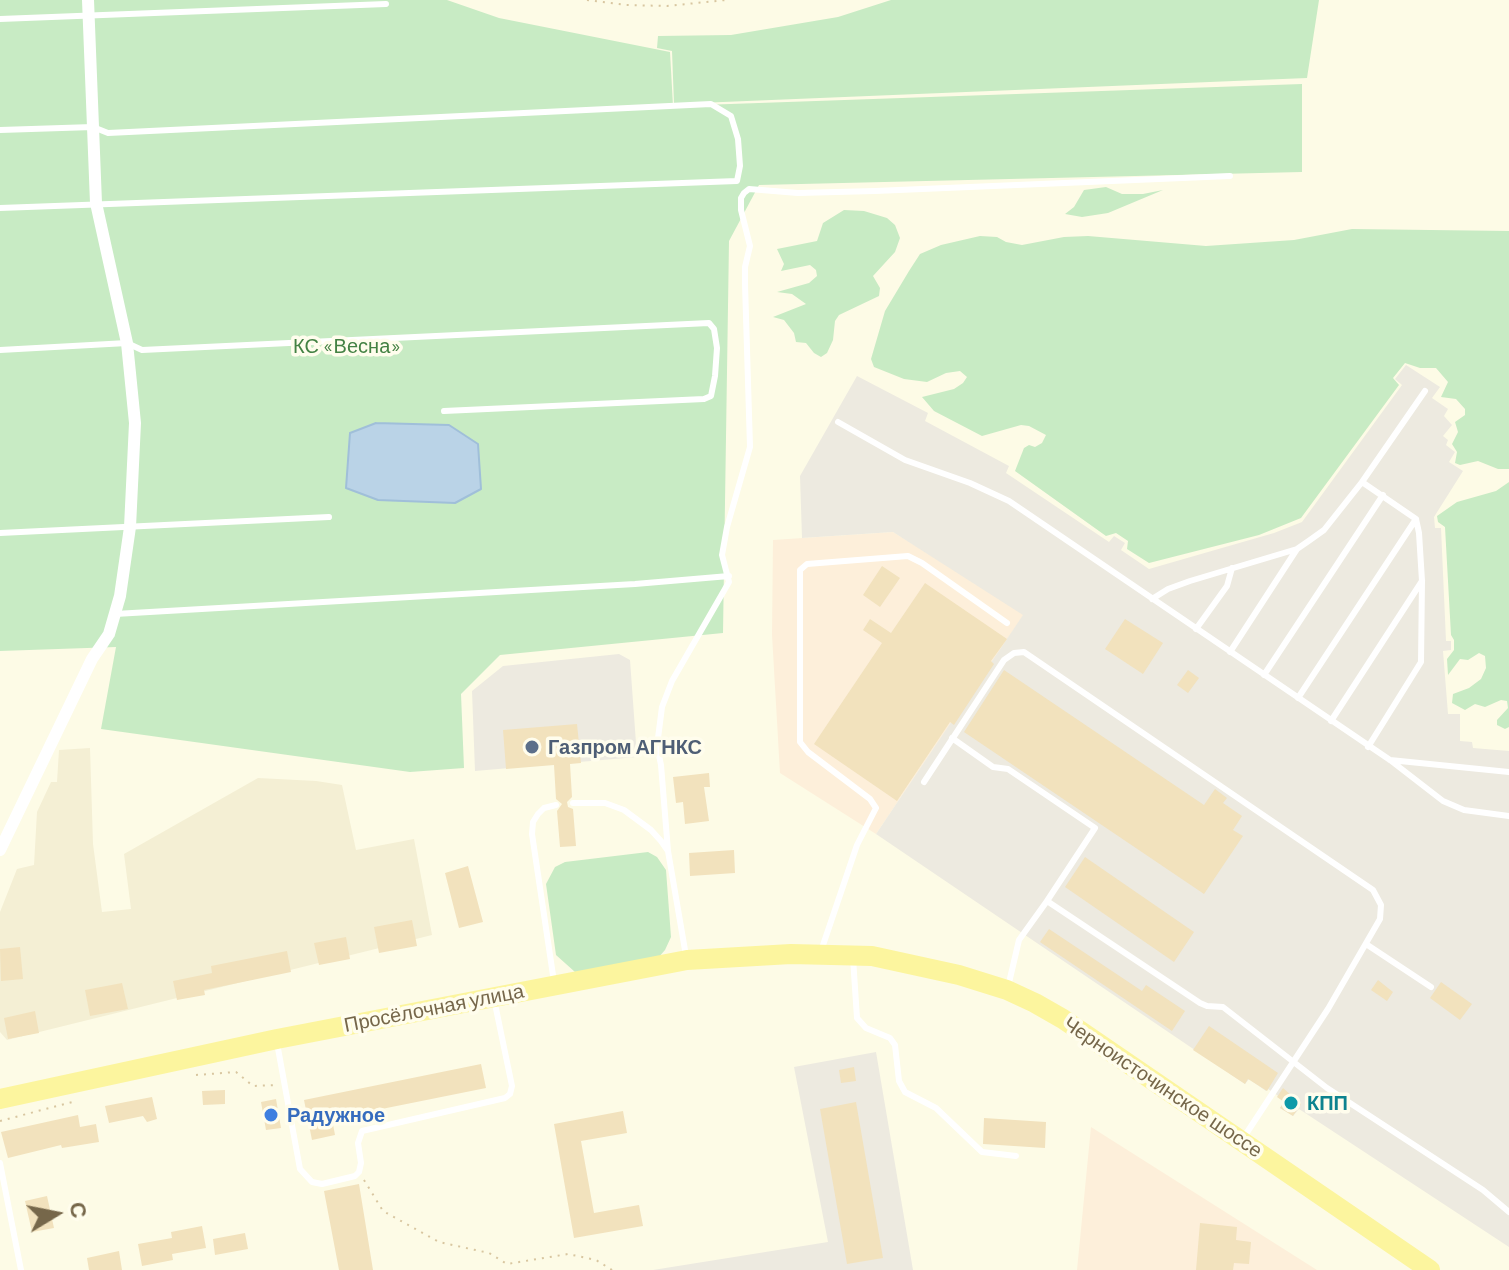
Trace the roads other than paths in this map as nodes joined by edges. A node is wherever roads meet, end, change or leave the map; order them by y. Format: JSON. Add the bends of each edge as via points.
{"nodes":[{"id":1,"x":88,"y":0,"type":"edge"},
{"id":2,"x":386,"y":4,"type":"dead end"},
{"id":3,"x":89,"y":16,"type":"junction"},
{"id":4,"x":0,"y":19,"type":"edge"},
{"id":5,"x":93,"y":127,"type":"junction"},
{"id":6,"x":0,"y":130,"type":"edge"},
{"id":7,"x":1230,"y":176,"type":"dead end"},
{"id":8,"x":96,"y":203,"type":"junction"},
{"id":9,"x":0,"y":208,"type":"edge"},
{"id":10,"x":127,"y":343,"type":"junction"},
{"id":11,"x":0,"y":350,"type":"edge"},
{"id":12,"x":1425,"y":391,"type":"dead end"},
{"id":13,"x":444,"y":411,"type":"dead end"},
{"id":14,"x":838,"y":422,"type":"dead end"},
{"id":15,"x":1362,"y":482,"type":"junction"},
{"id":16,"x":1383,"y":495,"type":"junction"},
{"id":17,"x":329,"y":517,"type":"dead end"},
{"id":18,"x":1416,"y":519,"type":"junction"},
{"id":19,"x":130,"y":527,"type":"junction"},
{"id":20,"x":0,"y":533,"type":"edge"},
{"id":21,"x":1297,"y":549,"type":"junction"},
{"id":22,"x":1232,"y":568,"type":"junction"},
{"id":23,"x":729,"y":576,"type":"junction"},
{"id":24,"x":1422,"y":581,"type":"junction"},
{"id":25,"x":1152,"y":599,"type":"junction"},
{"id":26,"x":115,"y":614,"type":"junction"},
{"id":27,"x":1007,"y":623,"type":"dead end"},
{"id":28,"x":1196,"y":629,"type":"junction"},
{"id":29,"x":1230,"y":652,"type":"junction"},
{"id":30,"x":1264,"y":675,"type":"junction"},
{"id":31,"x":1298,"y":698,"type":"junction"},
{"id":32,"x":1331,"y":721,"type":"junction"},
{"id":33,"x":952,"y":738,"type":"junction"},
{"id":34,"x":1368,"y":747,"type":"junction"},
{"id":35,"x":1390,"y":760,"type":"junction"},
{"id":36,"x":1509,"y":772,"type":"edge"},
{"id":37,"x":924,"y":782,"type":"dead end"},
{"id":38,"x":573,"y":803,"type":"dead end"},
{"id":39,"x":556,"y":805,"type":"dead end"},
{"id":40,"x":1509,"y":816,"type":"edge"},
{"id":41,"x":1,"y":844,"type":"edge"},
{"id":42,"x":668,"y":851,"type":"junction"},
{"id":43,"x":1047,"y":901,"type":"junction"},
{"id":44,"x":1366,"y":944,"type":"junction"},
{"id":45,"x":819,"y":954,"type":"junction"},
{"id":46,"x":862,"y":955,"type":"junction"},
{"id":47,"x":687,"y":960,"type":"junction"},
{"id":48,"x":554,"y":984,"type":"junction"},
{"id":49,"x":1431,"y":987,"type":"dead end"},
{"id":50,"x":1007,"y":990,"type":"junction"},
{"id":51,"x":494,"y":997,"type":"junction"},
{"id":52,"x":277,"y":1039,"type":"junction"},
{"id":53,"x":1294,"y":1060,"type":"junction"},
{"id":54,"x":0,"y":1099,"type":"edge"},
{"id":55,"x":1242,"y":1140,"type":"junction"},
{"id":56,"x":1016,"y":1156,"type":"dead end"},
{"id":57,"x":0,"y":1163,"type":"edge"},
{"id":58,"x":1509,"y":1212,"type":"edge"},
{"id":59,"x":21,"y":1270,"type":"edge"},
{"id":60,"x":1430,"y":1270,"type":"edge"}],
"edges":[{"from":1,"to":3,"type":"street"},
{"from":2,"to":3,"type":"lane"},
{"from":3,"to":4,"type":"lane"},
{"from":3,"to":5,"type":"street"},
{"from":5,"to":6,"type":"lane"},
{"from":5,"to":8,"type":"street"},
{"from":5,"to":8,"type":"lane","via":[[108,133],[711,104],[731,116],[740,166],[737,181]]},
{"from":7,"to":23,"type":"lane","via":[[861,192],[749,189],[740,203],[750,246],[745,284],[750,447],[722,555]]},
{"from":8,"to":9,"type":"lane"},
{"from":8,"to":10,"type":"street"},
{"from":10,"to":11,"type":"lane"},
{"from":10,"to":13,"type":"lane","via":[[142,350],[709,323],[714,329],[715,376],[711,396],[704,399]]},
{"from":10,"to":19,"type":"street","via":[[135,423]]},
{"from":12,"to":15,"type":"lane"},
{"from":14,"to":25,"type":"lane","via":[[905,460],[1009,501]]},
{"from":15,"to":16,"type":"lane"},
{"from":15,"to":21,"type":"lane","via":[[1324,530]]},
{"from":16,"to":18,"type":"lane"},
{"from":16,"to":30,"type":"lane"},
{"from":17,"to":19,"type":"lane"},
{"from":18,"to":24,"type":"lane"},
{"from":18,"to":31,"type":"lane"},
{"from":19,"to":20,"type":"lane"},
{"from":19,"to":26,"type":"street"},
{"from":21,"to":22,"type":"lane"},
{"from":21,"to":29,"type":"lane"},
{"from":22,"to":25,"type":"lane"},
{"from":22,"to":28,"type":"lane","via":[[1227,586]]},
{"from":23,"to":26,"type":"lane"},
{"from":23,"to":42,"type":"lane","via":[[662,707],[657,746]]},
{"from":24,"to":32,"type":"lane"},
{"from":24,"to":34,"type":"lane","via":[[1421,662]]},
{"from":25,"to":28,"type":"lane"},
{"from":26,"to":41,"type":"street"},
{"from":27,"to":45,"type":"lane","via":[[908,556],[807,564],[800,570],[800,742],[876,808],[857,845]]},
{"from":28,"to":29,"type":"lane"},
{"from":29,"to":30,"type":"lane"},
{"from":30,"to":31,"type":"lane"},
{"from":31,"to":32,"type":"lane"},
{"from":32,"to":34,"type":"lane"},
{"from":33,"to":37,"type":"lane"},
{"from":33,"to":43,"type":"lane","via":[[1095,828]]},
{"from":33,"to":44,"type":"lane","via":[[1004,660],[1014,653],[1029,653],[1373,890],[1381,915]]},
{"from":34,"to":35,"type":"lane"},
{"from":35,"to":36,"type":"lane"},
{"from":35,"to":40,"type":"lane","via":[[1457,808]]},
{"from":38,"to":42,"type":"lane","via":[[605,803],[624,810]]},
{"from":39,"to":48,"type":"lane","via":[[538,814],[532,834]]},
{"from":42,"to":47,"type":"lane"},
{"from":43,"to":50,"type":"lane","via":[[1019,940]]},
{"from":43,"to":53,"type":"lane","via":[[1200,1003],[1223,1007]]},
{"from":44,"to":49,"type":"lane"},
{"from":44,"to":53,"type":"lane"},
{"from":45,"to":46,"type":"main road","name":"Просёлочная улица"},
{"from":45,"to":47,"type":"main road","name":"Просёлочная улица"},
{"from":46,"to":50,"type":"main road","name":"Черноисточинское шоссе"},
{"from":46,"to":56,"type":"lane","via":[[857,1018],[895,1045],[905,1092],[936,1108],[982,1152]]},
{"from":47,"to":48,"type":"main road","name":"Просёлочная улица"},
{"from":48,"to":51,"type":"main road","name":"Просёлочная улица"},
{"from":50,"to":55,"type":"main road","name":"Черноисточинское шоссе","via":[[1063,1019]]},
{"from":51,"to":52,"type":"main road","name":"Просёлочная улица"},
{"from":51,"to":52,"type":"lane","via":[[510,1094],[362,1131],[359,1172],[322,1184],[306,1178],[300,1169]]},
{"from":52,"to":54,"type":"main road","name":"Просёлочная улица"},
{"from":53,"to":55,"type":"lane"},
{"from":53,"to":58,"type":"lane"},
{"from":55,"to":60,"type":"main road","name":"Черноисточинское шоссе"},
{"from":57,"to":59,"type":"lane"}]}
